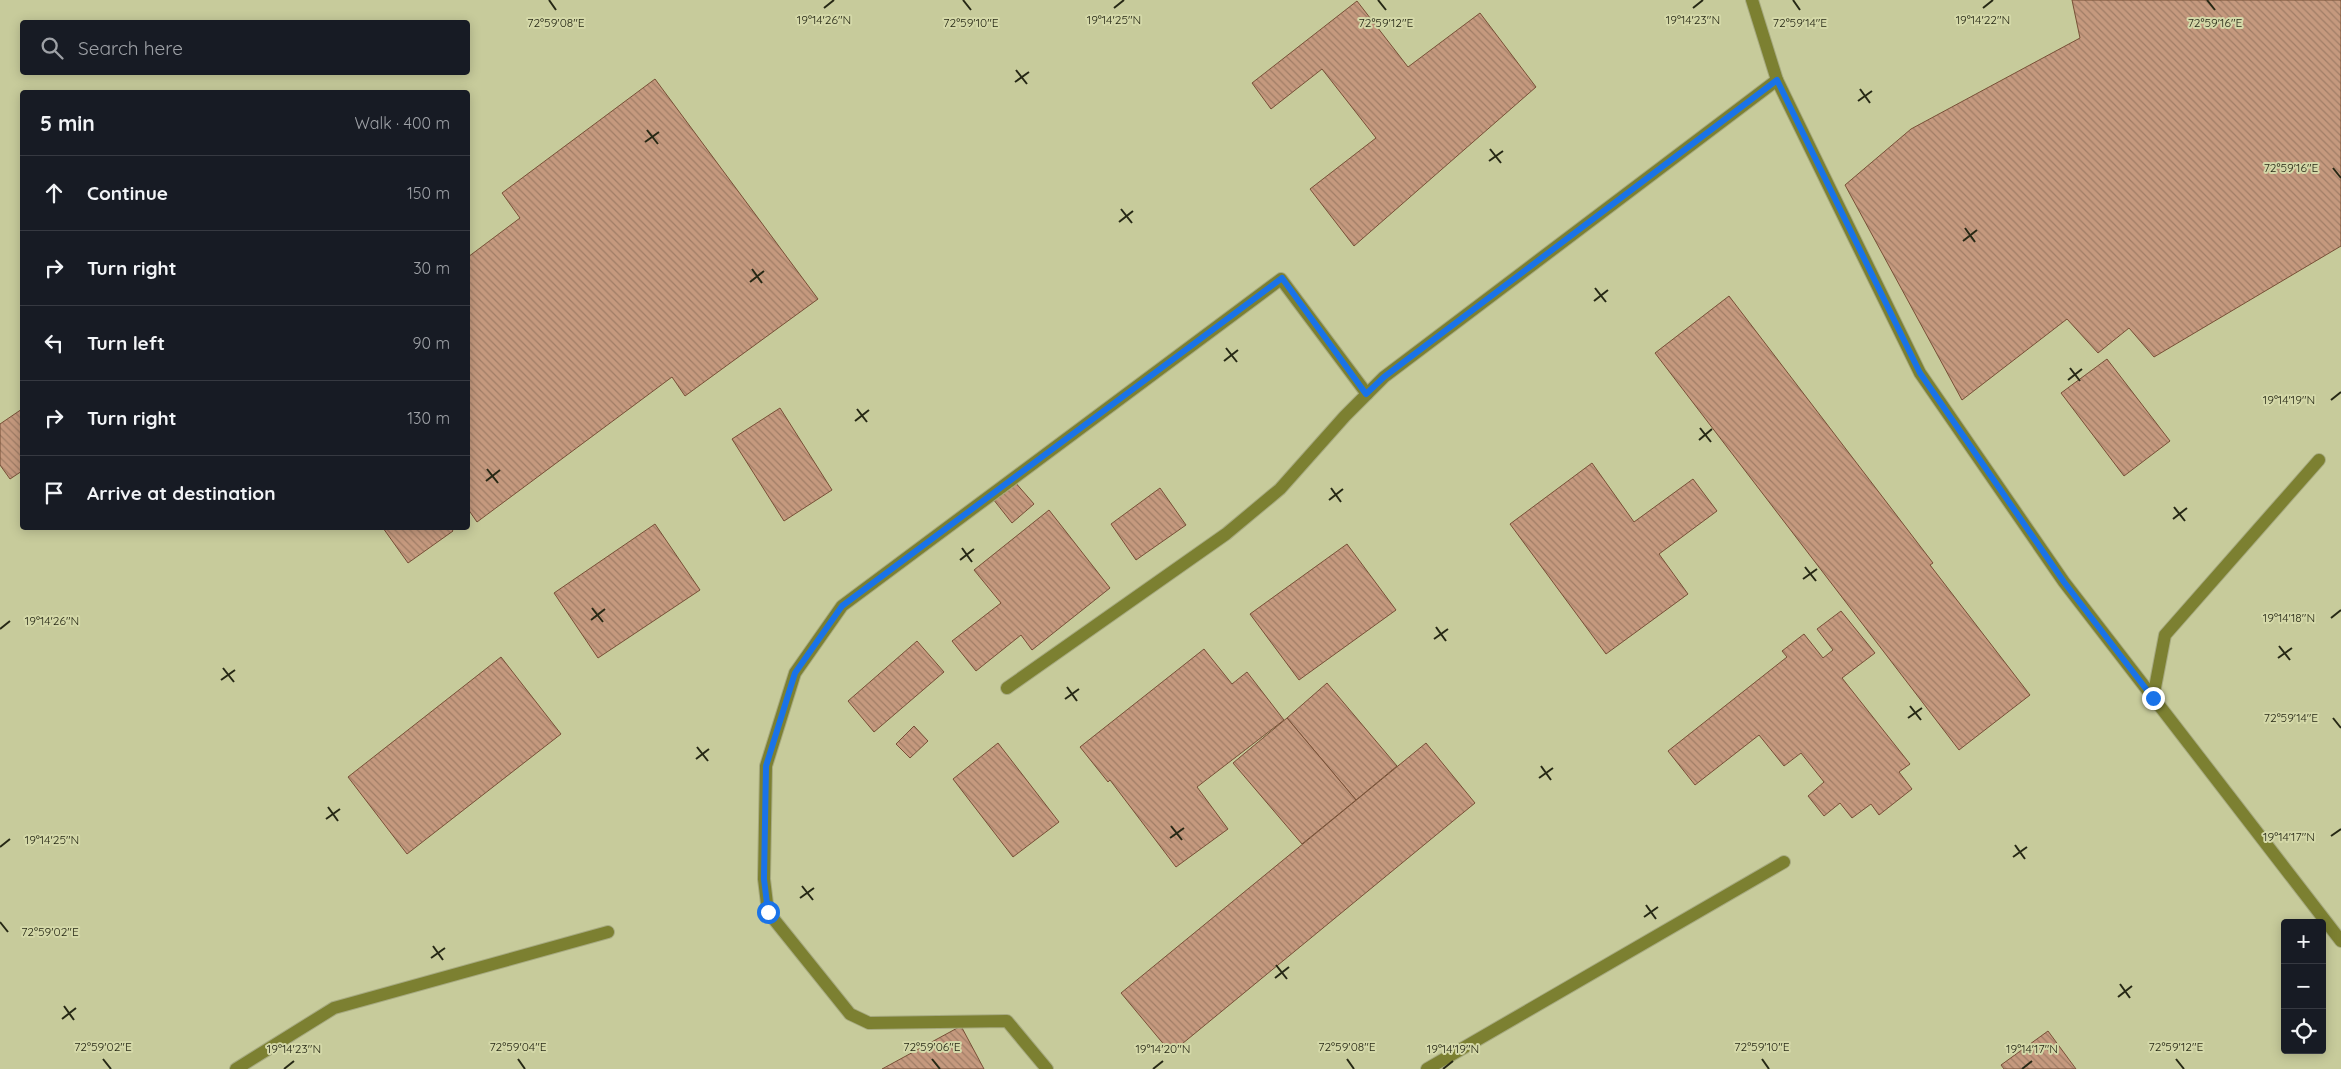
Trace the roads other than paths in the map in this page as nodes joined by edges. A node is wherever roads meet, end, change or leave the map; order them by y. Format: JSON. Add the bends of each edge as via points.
{"nodes":[{"id":1,"x":1752,"y":0,"type":"edge"},
{"id":2,"x":1777,"y":80,"type":"junction"},
{"id":3,"x":1366,"y":394,"type":"junction"},
{"id":4,"x":2319,"y":460,"type":"dead end"},
{"id":5,"x":1007,"y":688,"type":"dead end"},
{"id":6,"x":2153,"y":698,"type":"junction"},
{"id":7,"x":1784,"y":862,"type":"dead end"},
{"id":8,"x":608,"y":932,"type":"dead end"},
{"id":9,"x":2341,"y":940,"type":"edge"},
{"id":10,"x":236,"y":1069,"type":"edge"},
{"id":11,"x":1047,"y":1069,"type":"edge"},
{"id":12,"x":1427,"y":1069,"type":"edge"}],
"edges":[{"from":1,"to":2,"type":"street"},
{"from":2,"to":3,"type":"street","via":[[1384,377]]},
{"from":2,"to":6,"type":"street","via":[[1920,373],[2064,582]]},
{"from":3,"to":5,"type":"street","via":[[1280,489],[1226,534]]},
{"from":3,"to":11,"type":"street","via":[[1282,278],[842,606],[795,673],[766,766],[764,879],[768,912],[850,1014],[869,1023],[1007,1021]]},
{"from":4,"to":6,"type":"street","via":[[2165,634]]},
{"from":6,"to":9,"type":"street"},
{"from":7,"to":12,"type":"street"},
{"from":8,"to":10,"type":"street","via":[[334,1008]]}]}
